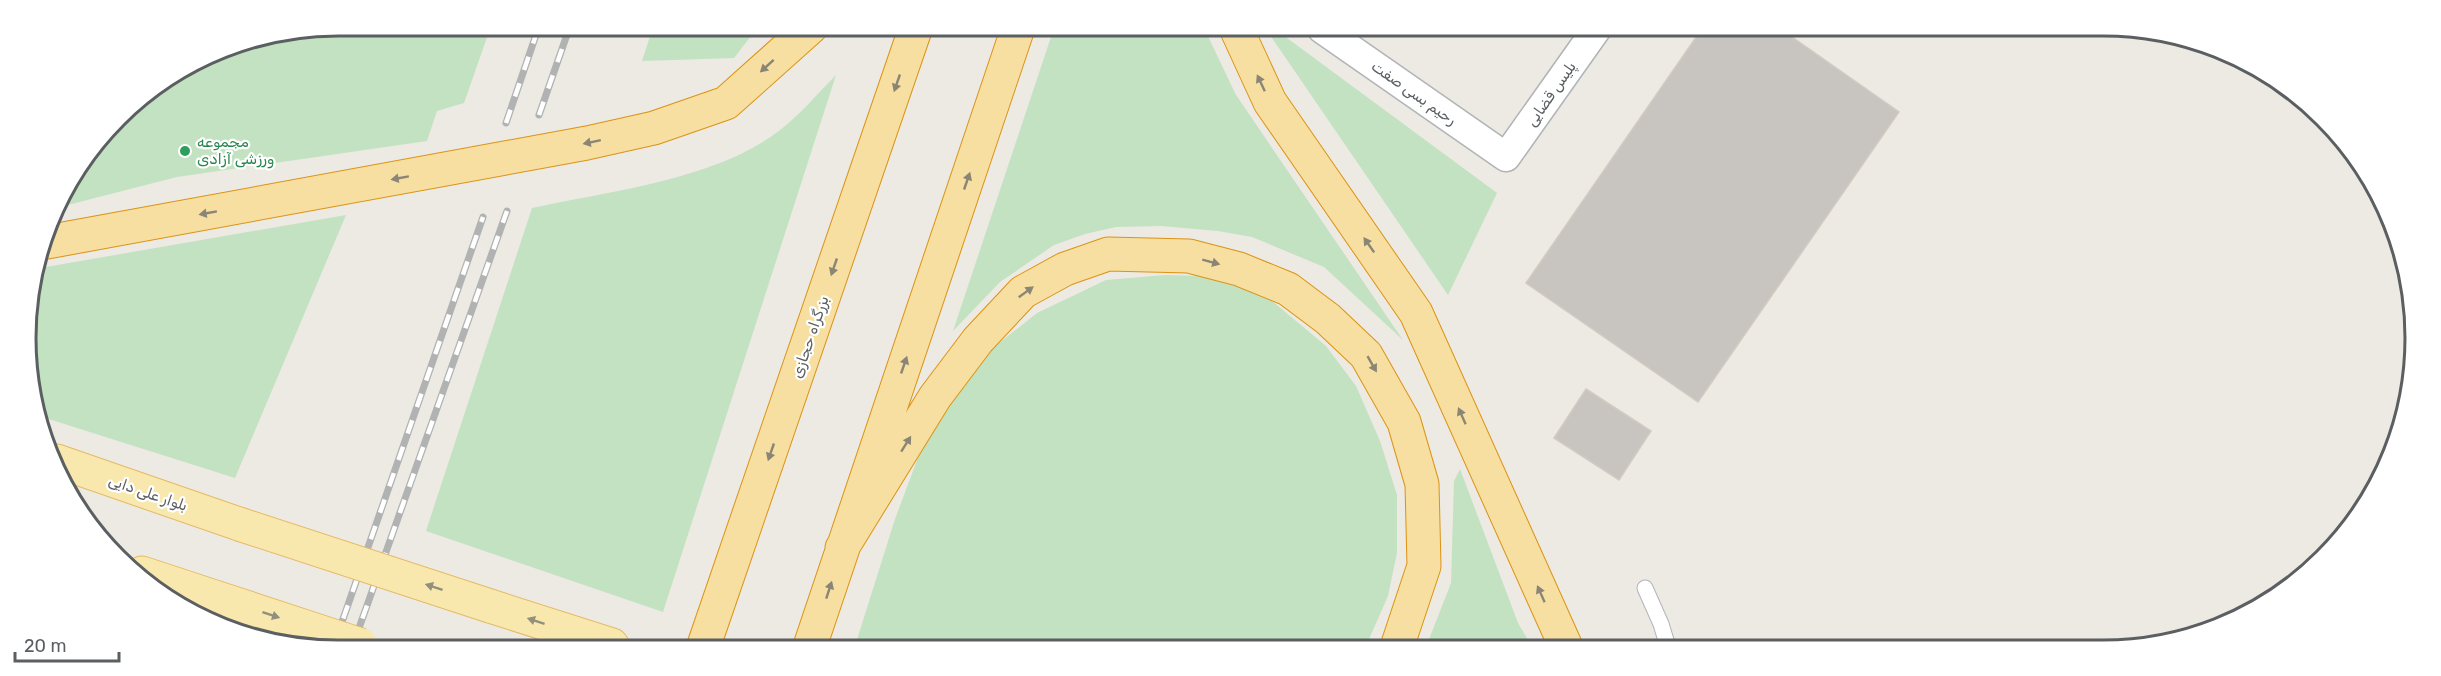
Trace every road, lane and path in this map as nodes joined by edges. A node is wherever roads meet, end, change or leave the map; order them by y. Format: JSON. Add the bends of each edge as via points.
{"nodes":[{"id":1,"x":801,"y":36,"type":"edge"},
{"id":2,"x":913,"y":36,"type":"edge"},
{"id":3,"x":1015,"y":36,"type":"edge"},
{"id":4,"x":1240,"y":36,"type":"edge"},
{"id":5,"x":1332,"y":36,"type":"edge"},
{"id":6,"x":1592,"y":36,"type":"edge"},
{"id":7,"x":1506,"y":158,"type":"joint"},
{"id":8,"x":52,"y":241,"type":"edge"},
{"id":9,"x":63,"y":463,"type":"edge"},
{"id":10,"x":842,"y":548,"type":"junction"},
{"id":11,"x":152,"y":577,"type":"edge"},
{"id":12,"x":1645,"y":588,"type":"dead end"},
{"id":13,"x":346,"y":640,"type":"edge"},
{"id":14,"x":596,"y":640,"type":"edge"},
{"id":15,"x":706,"y":640,"type":"edge"},
{"id":16,"x":812,"y":640,"type":"edge"},
{"id":17,"x":1399,"y":640,"type":"edge"},
{"id":18,"x":1563,"y":640,"type":"edge"},
{"id":19,"x":1666,"y":640,"type":"edge"}],
"edges":[{"from":1,"to":8,"type":"highway","one_way":true,"via":[[726,103],[654,128]]},
{"from":2,"to":15,"type":"highway","name":"بزرگراه حجازی","one_way":true},
{"from":10,"to":3,"type":"highway","one_way":true},
{"from":18,"to":4,"type":"highway","one_way":true,"via":[[1416,314],[1270,102]]},
{"from":5,"to":7,"type":"street","name":"رحیم بسی صفت"},
{"from":6,"to":7,"type":"street","name":"پلیس قضایی"},
{"from":14,"to":9,"type":"main road","name":"بلوار علی دایی","one_way":true,"bridge":true},
{"from":16,"to":10,"type":"highway","one_way":true},
{"from":10,"to":17,"type":"highway","one_way":true,"via":[[935,397],[978,340],[1023,292],[1065,269],[1108,254],[1189,256],[1239,269],[1288,289],[1320,313],[1366,355],[1404,422],[1422,484],[1424,566]]},
{"from":11,"to":13,"type":"main road","one_way":true,"bridge":true},
{"from":12,"to":19,"type":"lane"}]}
